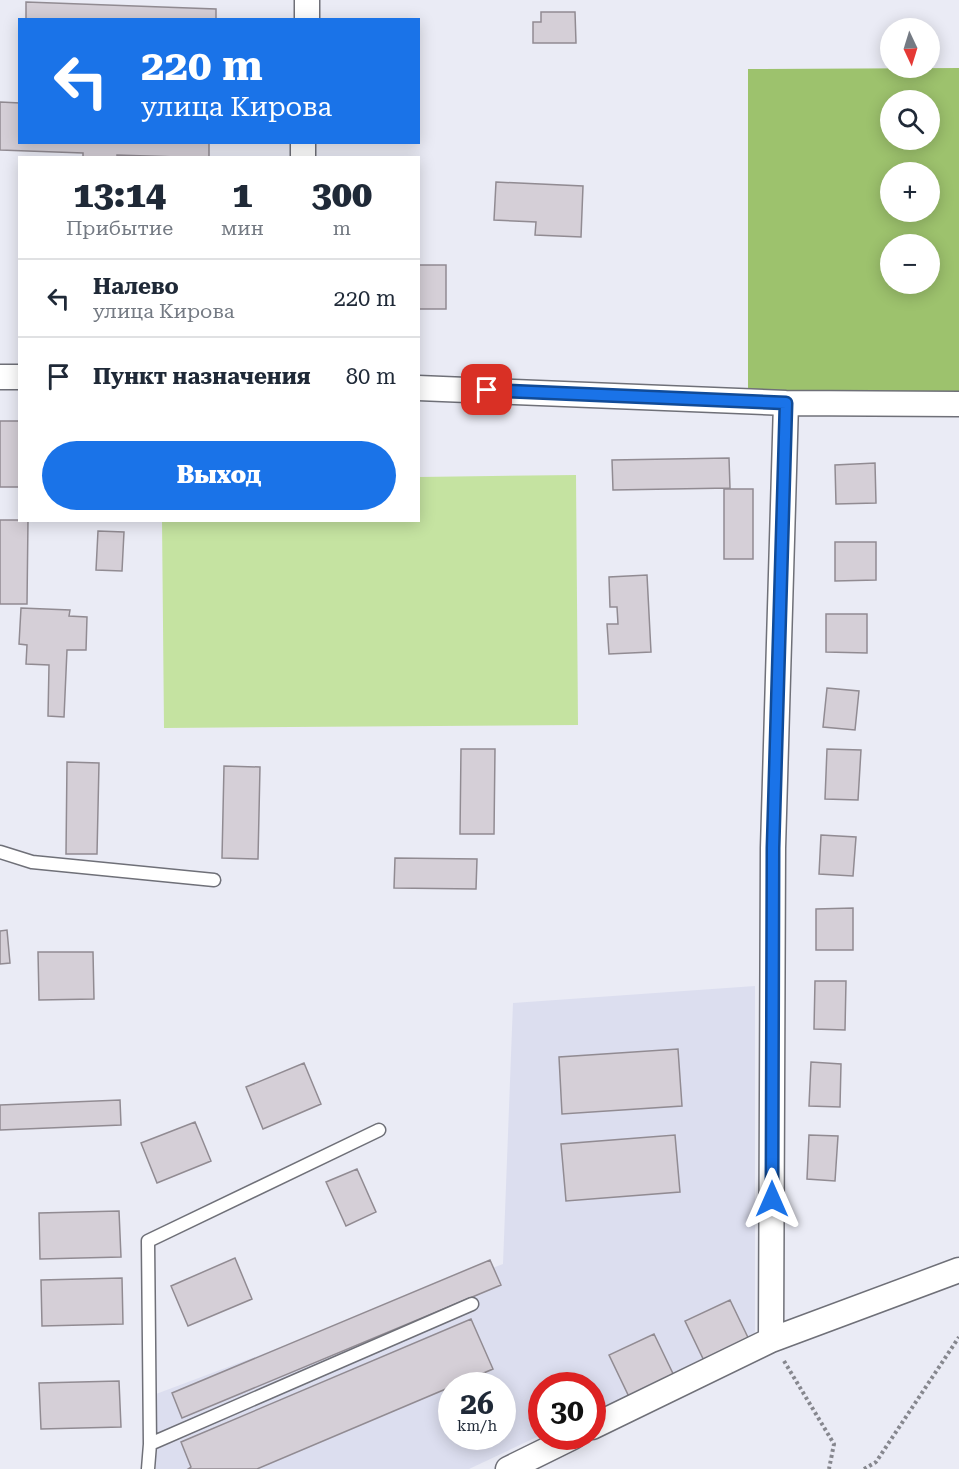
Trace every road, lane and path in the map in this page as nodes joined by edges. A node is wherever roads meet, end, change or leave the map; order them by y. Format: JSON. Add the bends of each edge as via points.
{"nodes":[{"id":1,"x":307,"y":0,"type":"edge"},
{"id":2,"x":307,"y":18,"type":"edge"},
{"id":3,"x":0,"y":376,"type":"edge"},
{"id":4,"x":18,"y":377,"type":"edge"},
{"id":5,"x":420,"y":388,"type":"edge"},
{"id":6,"x":786,"y":403,"type":"junction"},
{"id":7,"x":959,"y":404,"type":"edge"},
{"id":8,"x":0,"y":852,"type":"edge"},
{"id":9,"x":214,"y":880,"type":"dead end"},
{"id":10,"x":380,"y":1130,"type":"dead end"},
{"id":11,"x":959,"y":1270,"type":"edge"},
{"id":12,"x":472,"y":1304,"type":"dead end"},
{"id":13,"x":959,"y":1337,"type":"edge"},
{"id":14,"x":771,"y":1340,"type":"junction"},
{"id":15,"x":606,"y":1420,"type":"edge"},
{"id":16,"x":150,"y":1444,"type":"junction"},
{"id":17,"x":547,"y":1450,"type":"edge"},
{"id":18,"x":148,"y":1469,"type":"edge"},
{"id":19,"x":508,"y":1469,"type":"edge"},
{"id":20,"x":829,"y":1469,"type":"edge"},
{"id":21,"x":864,"y":1469,"type":"edge"}],
"edges":[{"from":1,"to":2,"type":"street"},
{"from":3,"to":4,"type":"street"},
{"from":5,"to":6,"type":"street"},
{"from":6,"to":7,"type":"street"},
{"from":6,"to":14,"type":"street","via":[[773,848]]},
{"from":8,"to":9,"type":"lane","via":[[32,862]]},
{"from":10,"to":16,"type":"lane","via":[[148,1241]]},
{"from":11,"to":14,"type":"street"},
{"from":12,"to":16,"type":"lane"},
{"from":13,"to":21,"type":"path","via":[[876,1462]]},
{"from":14,"to":15,"type":"street"},
{"from":14,"to":20,"type":"path","via":[[834,1443]]},
{"from":16,"to":18,"type":"lane"},
{"from":17,"to":19,"type":"street"}]}
